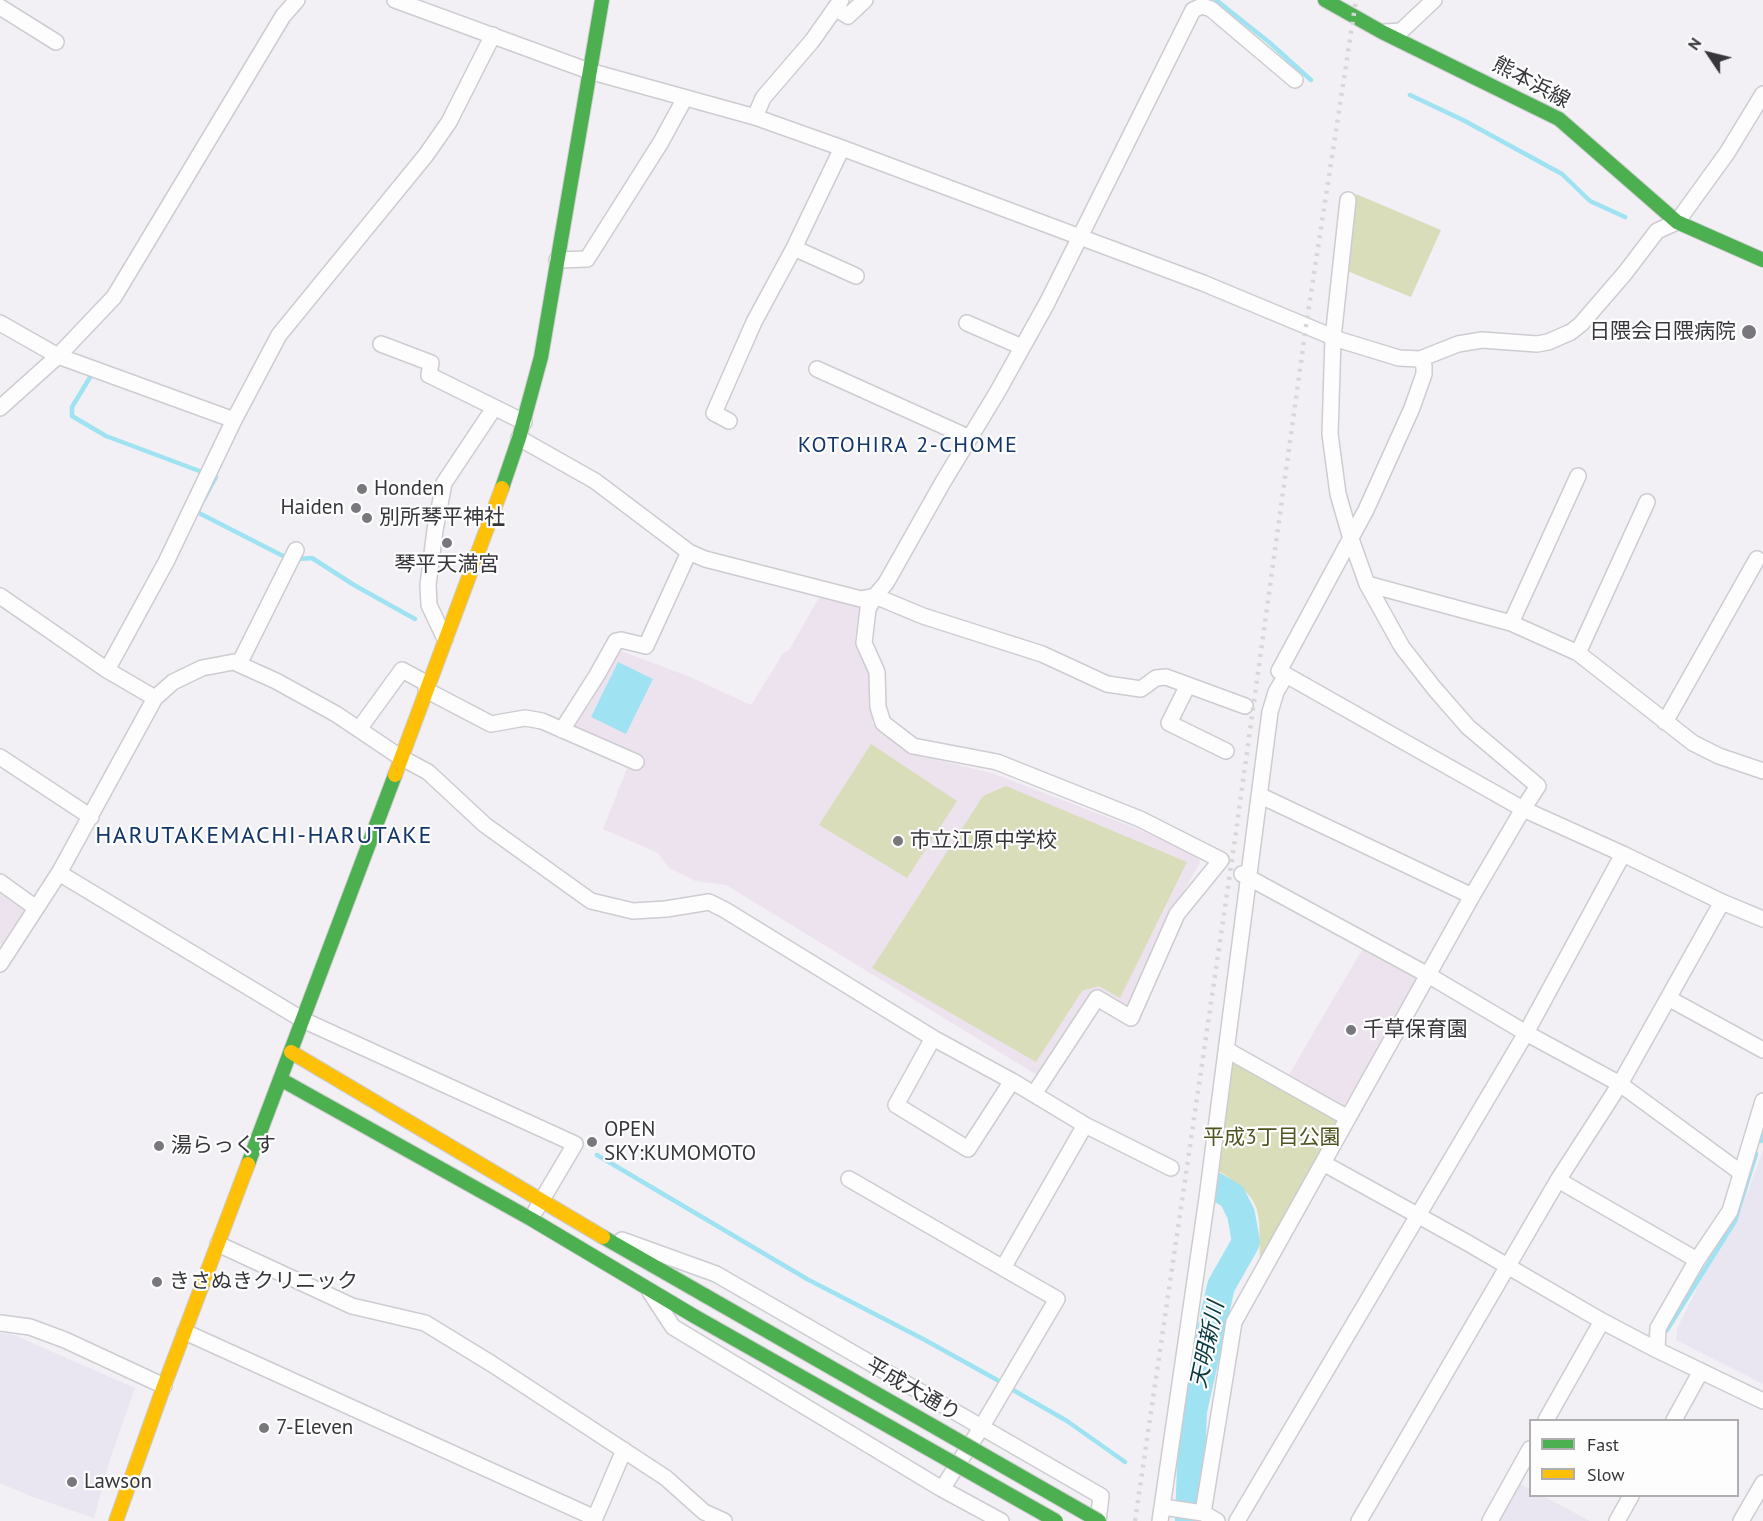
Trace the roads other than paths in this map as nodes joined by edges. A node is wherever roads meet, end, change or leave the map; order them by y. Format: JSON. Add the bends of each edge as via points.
{"nodes":[{"id":1,"x":297,"y":0,"type":"edge"},
{"id":2,"x":395,"y":0,"type":"edge"},
{"id":3,"x":602,"y":0,"type":"edge"},
{"id":4,"x":865,"y":0,"type":"edge"},
{"id":5,"x":1434,"y":0,"type":"edge"},
{"id":6,"x":1329,"y":1,"type":"edge"},
{"id":7,"x":838,"y":4,"type":"edge"},
{"id":8,"x":0,"y":7,"type":"edge"},
{"id":9,"x":1382,"y":32,"type":"junction"},
{"id":10,"x":493,"y":35,"type":"junction"},
{"id":11,"x":56,"y":42,"type":"dead end"},
{"id":12,"x":589,"y":71,"type":"junction"},
{"id":13,"x":1295,"y":80,"type":"dead end"},
{"id":14,"x":1763,"y":94,"type":"edge"},
{"id":15,"x":685,"y":98,"type":"junction"},
{"id":16,"x":755,"y":117,"type":"junction"},
{"id":17,"x":842,"y":148,"type":"junction"},
{"id":18,"x":1348,"y":200,"type":"dead end"},
{"id":19,"x":1677,"y":222,"type":"junction"},
{"id":20,"x":1079,"y":237,"type":"junction"},
{"id":21,"x":794,"y":248,"type":"junction"},
{"id":22,"x":557,"y":260,"type":"junction"},
{"id":23,"x":1763,"y":260,"type":"edge"},
{"id":24,"x":856,"y":276,"type":"dead end"},
{"id":25,"x":0,"y":323,"type":"edge"},
{"id":26,"x":967,"y":323,"type":"dead end"},
{"id":27,"x":1334,"y":338,"type":"junction"},
{"id":28,"x":381,"y":344,"type":"dead end"},
{"id":29,"x":1022,"y":347,"type":"junction"},
{"id":30,"x":58,"y":356,"type":"junction"},
{"id":31,"x":1420,"y":359,"type":"junction"},
{"id":32,"x":817,"y":369,"type":"dead end"},
{"id":33,"x":0,"y":408,"type":"edge"},
{"id":34,"x":494,"y":408,"type":"junction"},
{"id":35,"x":234,"y":420,"type":"junction"},
{"id":36,"x":729,"y":421,"type":"dead end"},
{"id":37,"x":524,"y":422,"type":"junction"},
{"id":38,"x":519,"y":438,"type":"junction"},
{"id":39,"x":970,"y":438,"type":"junction"},
{"id":40,"x":1578,"y":476,"type":"dead end"},
{"id":41,"x":1647,"y":502,"type":"dead end"},
{"id":42,"x":1352,"y":539,"type":"junction"},
{"id":43,"x":296,"y":550,"type":"dead end"},
{"id":44,"x":688,"y":552,"type":"junction"},
{"id":45,"x":1757,"y":559,"type":"dead end"},
{"id":46,"x":1367,"y":584,"type":"junction"},
{"id":47,"x":0,"y":596,"type":"edge"},
{"id":48,"x":874,"y":596,"type":"junction"},
{"id":49,"x":1512,"y":622,"type":"junction"},
{"id":50,"x":445,"y":639,"type":"junction"},
{"id":51,"x":1578,"y":653,"type":"junction"},
{"id":52,"x":238,"y":664,"type":"junction"},
{"id":53,"x":107,"y":670,"type":"junction"},
{"id":54,"x":1286,"y":675,"type":"junction"},
{"id":55,"x":1188,"y":685,"type":"junction"},
{"id":56,"x":427,"y":687,"type":"junction"},
{"id":57,"x":155,"y":698,"type":"junction"},
{"id":58,"x":1245,"y":706,"type":"dead end"},
{"id":59,"x":1665,"y":722,"type":"junction"},
{"id":60,"x":359,"y":729,"type":"junction"},
{"id":61,"x":562,"y":730,"type":"junction"},
{"id":62,"x":1226,"y":751,"type":"dead end"},
{"id":63,"x":0,"y":757,"type":"edge"},
{"id":64,"x":400,"y":757,"type":"junction"},
{"id":65,"x":636,"y":762,"type":"dead end"},
{"id":66,"x":1763,"y":771,"type":"edge"},
{"id":67,"x":1259,"y":795,"type":"junction"},
{"id":68,"x":1523,"y":809,"type":"junction"},
{"id":69,"x":91,"y":817,"type":"junction"},
{"id":70,"x":1623,"y":854,"type":"junction"},
{"id":71,"x":59,"y":873,"type":"junction"},
{"id":72,"x":1245,"y":876,"type":"junction"},
{"id":73,"x":0,"y":882,"type":"edge"},
{"id":74,"x":1472,"y":896,"type":"junction"},
{"id":75,"x":1722,"y":902,"type":"junction"},
{"id":76,"x":36,"y":908,"type":"junction"},
{"id":77,"x":1763,"y":919,"type":"edge"},
{"id":78,"x":2,"y":957,"type":"edge"},
{"id":79,"x":1428,"y":975,"type":"junction"},
{"id":80,"x":1668,"y":998,"type":"junction"},
{"id":81,"x":303,"y":1020,"type":"junction"},
{"id":82,"x":1526,"y":1033,"type":"junction"},
{"id":83,"x":933,"y":1038,"type":"junction"},
{"id":84,"x":1227,"y":1050,"type":"junction"},
{"id":85,"x":1763,"y":1050,"type":"edge"},
{"id":86,"x":291,"y":1052,"type":"junction"},
{"id":87,"x":280,"y":1079,"type":"junction"},
{"id":88,"x":1012,"y":1081,"type":"junction"},
{"id":89,"x":1620,"y":1084,"type":"junction"},
{"id":90,"x":1034,"y":1094,"type":"junction"},
{"id":91,"x":1763,"y":1101,"type":"edge"},
{"id":92,"x":1348,"y":1118,"type":"junction"},
{"id":93,"x":1085,"y":1125,"type":"junction"},
{"id":94,"x":1323,"y":1163,"type":"junction"},
{"id":95,"x":1171,"y":1168,"type":"dead end"},
{"id":96,"x":1740,"y":1172,"type":"junction"},
{"id":97,"x":849,"y":1179,"type":"dead end"},
{"id":98,"x":1558,"y":1180,"type":"junction"},
{"id":99,"x":542,"y":1202,"type":"junction"},
{"id":100,"x":1417,"y":1215,"type":"junction"},
{"id":101,"x":531,"y":1219,"type":"junction"},
{"id":102,"x":583,"y":1226,"type":"junction"},
{"id":103,"x":218,"y":1244,"type":"junction"},
{"id":104,"x":1697,"y":1260,"type":"junction"},
{"id":105,"x":1508,"y":1267,"type":"junction"},
{"id":106,"x":1003,"y":1268,"type":"junction"},
{"id":107,"x":648,"y":1289,"type":"junction"},
{"id":108,"x":1602,"y":1321,"type":"junction"},
{"id":109,"x":0,"y":1323,"type":"edge"},
{"id":110,"x":185,"y":1332,"type":"junction"},
{"id":111,"x":1657,"y":1350,"type":"junction"},
{"id":112,"x":1701,"y":1371,"type":"junction"},
{"id":113,"x":164,"y":1386,"type":"junction"},
{"id":114,"x":1763,"y":1401,"type":"edge"},
{"id":115,"x":1547,"y":1419,"type":"edge"},
{"id":116,"x":1675,"y":1419,"type":"edge"},
{"id":117,"x":981,"y":1428,"type":"junction"},
{"id":118,"x":624,"y":1450,"type":"junction"},
{"id":119,"x":1529,"y":1451,"type":"edge"},
{"id":120,"x":1763,"y":1483,"type":"edge"},
{"id":121,"x":942,"y":1489,"type":"junction"},
{"id":122,"x":1630,"y":1497,"type":"edge"},
{"id":123,"x":1203,"y":1513,"type":"junction"},
{"id":124,"x":1162,"y":1514,"type":"edge"},
{"id":125,"x":700,"y":1516,"type":"edge"},
{"id":126,"x":116,"y":1521,"type":"edge"},
{"id":127,"x":724,"y":1521,"type":"edge"},
{"id":128,"x":1001,"y":1521,"type":"edge"},
{"id":129,"x":1056,"y":1521,"type":"edge"},
{"id":130,"x":1099,"y":1521,"type":"edge"},
{"id":131,"x":1217,"y":1521,"type":"edge"},
{"id":132,"x":1237,"y":1521,"type":"edge"},
{"id":133,"x":1359,"y":1521,"type":"edge"},
{"id":134,"x":1490,"y":1521,"type":"edge"},
{"id":135,"x":1617,"y":1521,"type":"edge"},
{"id":136,"x":1742,"y":1521,"type":"edge"}],
"edges":[{"from":1,"to":30,"type":"street","via":[[283,16],[114,297]]},
{"from":2,"to":10,"type":"street"},
{"from":3,"to":12,"type":"street"},
{"from":4,"to":7,"type":"street","via":[[848,16]]},
{"from":5,"to":9,"type":"street","via":[[1401,31]]},
{"from":6,"to":9,"type":"street","name":"熊本浜線"},
{"from":7,"to":16,"type":"street","via":[[763,98]]},
{"from":8,"to":11,"type":"street"},
{"from":9,"to":19,"type":"street","name":"熊本浜線","via":[[1559,119]]},
{"from":10,"to":12,"type":"street"},
{"from":10,"to":35,"type":"street","via":[[449,122],[279,335]]},
{"from":12,"to":15,"type":"street"},
{"from":12,"to":22,"type":"street"},
{"from":13,"to":20,"type":"street","via":[[1211,9],[1202,6],[1193,10]]},
{"from":14,"to":19,"type":"street"},
{"from":15,"to":16,"type":"street"},
{"from":15,"to":22,"type":"street","via":[[587,259]]},
{"from":16,"to":17,"type":"street"},
{"from":17,"to":20,"type":"street"},
{"from":17,"to":21,"type":"street"},
{"from":18,"to":27,"type":"street"},
{"from":19,"to":23,"type":"street","name":"熊本浜線"},
{"from":19,"to":31,"type":"street","via":[[1657,231],[1571,332],[1537,344],[1489,340],[1458,344]]},
{"from":20,"to":27,"type":"street"},
{"from":20,"to":29,"type":"street"},
{"from":21,"to":24,"type":"street"},
{"from":21,"to":36,"type":"street","via":[[754,322],[714,413]]},
{"from":22,"to":37,"type":"street","via":[[541,357]]},
{"from":25,"to":30,"type":"street"},
{"from":26,"to":29,"type":"street"},
{"from":27,"to":31,"type":"street","via":[[1387,356]]},
{"from":27,"to":42,"type":"street","via":[[1330,447],[1338,494]]},
{"from":28,"to":34,"type":"street","via":[[431,363],[429,375]]},
{"from":29,"to":39,"type":"street"},
{"from":30,"to":33,"type":"street"},
{"from":30,"to":35,"type":"street"},
{"from":31,"to":42,"type":"street","via":[[1424,374],[1412,408]]},
{"from":32,"to":39,"type":"street"},
{"from":34,"to":37,"type":"street"},
{"from":34,"to":50,"type":"street","via":[[444,483],[428,585],[429,605]]},
{"from":35,"to":53,"type":"street","via":[[166,562]]},
{"from":37,"to":38,"type":"street"},
{"from":38,"to":44,"type":"street","via":[[595,481]]},
{"from":38,"to":50,"type":"street"},
{"from":39,"to":48,"type":"street","via":[[886,583]]},
{"from":40,"to":49,"type":"street"},
{"from":41,"to":51,"type":"street"},
{"from":42,"to":46,"type":"street"},
{"from":42,"to":54,"type":"street","via":[[1280,671]]},
{"from":43,"to":52,"type":"street"},
{"from":44,"to":48,"type":"street","via":[[741,570],[861,599]]},
{"from":44,"to":61,"type":"street","via":[[646,646],[616,641]]},
{"from":45,"to":59,"type":"street"},
{"from":46,"to":49,"type":"street"},
{"from":46,"to":68,"type":"street","via":[[1402,648],[1434,688],[1468,727],[1538,786]]},
{"from":47,"to":53,"type":"street"},
{"from":48,"to":55,"type":"street","via":[[1042,654],[1107,684],[1141,689],[1156,678],[1166,677]]},
{"from":48,"to":90,"type":"street","via":[[867,609],[864,643],[877,672],[878,707],[883,723],[913,746],[998,762],[1140,819],[1221,860],[1176,914],[1131,1017],[1097,998]]},
{"from":49,"to":51,"type":"street"},
{"from":50,"to":56,"type":"street"},
{"from":51,"to":59,"type":"street"},
{"from":52,"to":57,"type":"street","via":[[202,668],[173,682]]},
{"from":52,"to":60,"type":"street","via":[[276,681]]},
{"from":53,"to":57,"type":"street"},
{"from":54,"to":67,"type":"street","via":[[1270,712]]},
{"from":54,"to":68,"type":"street"},
{"from":55,"to":58,"type":"street"},
{"from":55,"to":62,"type":"street","via":[[1169,723]]},
{"from":56,"to":60,"type":"street","via":[[402,670]]},
{"from":56,"to":61,"type":"street","via":[[491,724],[525,718]]},
{"from":56,"to":64,"type":"street"},
{"from":57,"to":69,"type":"street"},
{"from":59,"to":66,"type":"street","via":[[1693,743]]},
{"from":60,"to":64,"type":"street"},
{"from":61,"to":65,"type":"street"},
{"from":63,"to":69,"type":"street"},
{"from":64,"to":81,"type":"street"},
{"from":64,"to":83,"type":"street","via":[[428,772],[485,825],[591,901],[633,911],[709,902]]},
{"from":67,"to":72,"type":"street"},
{"from":67,"to":74,"type":"street"},
{"from":68,"to":70,"type":"street"},
{"from":68,"to":74,"type":"street"},
{"from":69,"to":71,"type":"street"},
{"from":70,"to":75,"type":"street"},
{"from":70,"to":82,"type":"street"},
{"from":71,"to":76,"type":"street"},
{"from":71,"to":81,"type":"street"},
{"from":72,"to":79,"type":"street"},
{"from":72,"to":84,"type":"street"},
{"from":73,"to":76,"type":"street"},
{"from":74,"to":79,"type":"street"},
{"from":75,"to":77,"type":"street"},
{"from":75,"to":80,"type":"street"},
{"from":76,"to":78,"type":"street"},
{"from":79,"to":82,"type":"street"},
{"from":79,"to":92,"type":"street"},
{"from":80,"to":85,"type":"street"},
{"from":80,"to":89,"type":"street"},
{"from":81,"to":86,"type":"street"},
{"from":81,"to":99,"type":"street","via":[[575,1144]]},
{"from":82,"to":89,"type":"street"},
{"from":82,"to":100,"type":"street"},
{"from":83,"to":88,"type":"street"},
{"from":83,"to":88,"type":"street","via":[[896,1105],[968,1149]]},
{"from":84,"to":92,"type":"street"},
{"from":84,"to":124,"type":"street"},
{"from":86,"to":87,"type":"street"},
{"from":86,"to":99,"type":"street","name":"平成大通り"},
{"from":87,"to":101,"type":"street","name":"平成大通り"},
{"from":87,"to":103,"type":"street"},
{"from":88,"to":90,"type":"street"},
{"from":89,"to":96,"type":"street"},
{"from":89,"to":98,"type":"street"},
{"from":90,"to":93,"type":"street"},
{"from":91,"to":96,"type":"street"},
{"from":92,"to":94,"type":"street"},
{"from":93,"to":95,"type":"street"},
{"from":93,"to":106,"type":"street"},
{"from":94,"to":100,"type":"street"},
{"from":94,"to":123,"type":"street","via":[[1234,1322]]},
{"from":96,"to":104,"type":"street","via":[[1730,1211]]},
{"from":97,"to":106,"type":"street"},
{"from":98,"to":104,"type":"street"},
{"from":98,"to":105,"type":"street"},
{"from":99,"to":101,"type":"street"},
{"from":99,"to":102,"type":"street","name":"平成大通り"},
{"from":100,"to":105,"type":"street"},
{"from":100,"to":132,"type":"street"},
{"from":101,"to":107,"type":"street","name":"平成大通り"},
{"from":102,"to":117,"type":"street","via":[[716,1274]]},
{"from":102,"to":130,"type":"street","name":"平成大通り","bridge":true},
{"from":103,"to":110,"type":"street"},
{"from":103,"to":118,"type":"street","via":[[352,1306],[424,1323]]},
{"from":104,"to":111,"type":"street","via":[[1658,1328]]},
{"from":105,"to":108,"type":"street"},
{"from":105,"to":133,"type":"street"},
{"from":106,"to":117,"type":"street","via":[[1057,1299]]},
{"from":107,"to":121,"type":"street","via":[[673,1327]]},
{"from":107,"to":129,"type":"street","name":"平成大通り","bridge":true},
{"from":108,"to":111,"type":"street"},
{"from":108,"to":115,"type":"street"},
{"from":109,"to":113,"type":"street","via":[[30,1327],[65,1340]]},
{"from":110,"to":113,"type":"street"},
{"from":110,"to":118,"type":"street","via":[[595,1518]]},
{"from":111,"to":112,"type":"street"},
{"from":112,"to":114,"type":"street"},
{"from":112,"to":116,"type":"street"},
{"from":113,"to":126,"type":"street"},
{"from":117,"to":121,"type":"street"},
{"from":117,"to":130,"type":"street","via":[[1101,1496]]},
{"from":118,"to":125,"type":"street","via":[[666,1478]]},
{"from":119,"to":134,"type":"street"},
{"from":120,"to":136,"type":"street"},
{"from":121,"to":128,"type":"street"},
{"from":122,"to":135,"type":"street"},
{"from":123,"to":124,"type":"street"},
{"from":123,"to":131,"type":"street"},
{"from":125,"to":127,"type":"street"}]}
